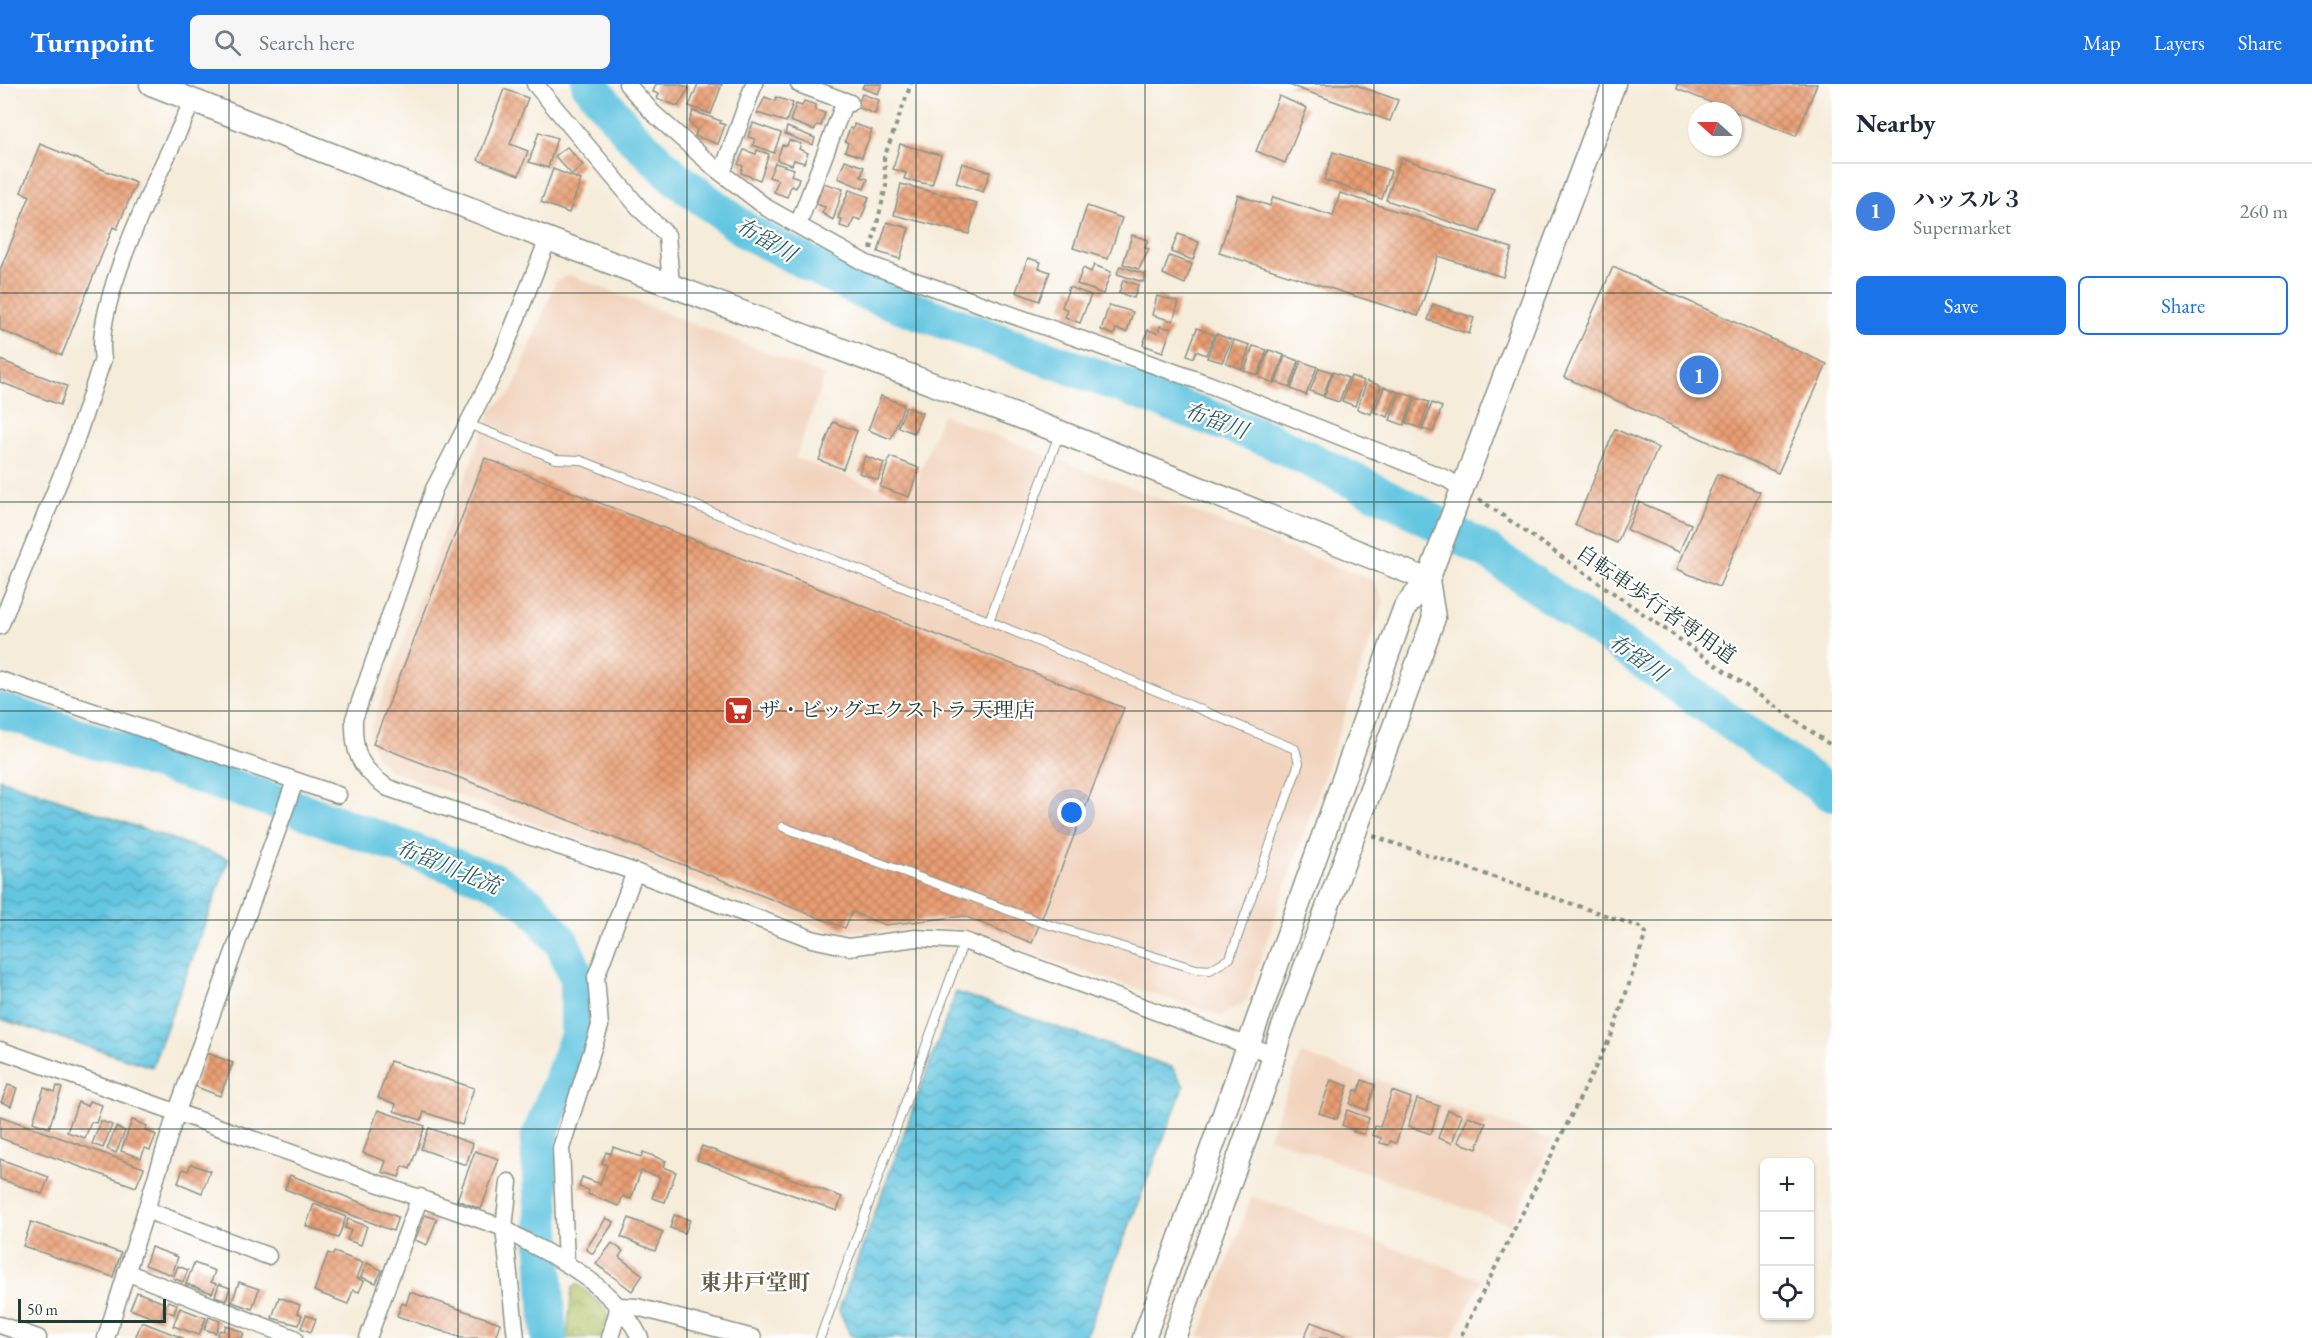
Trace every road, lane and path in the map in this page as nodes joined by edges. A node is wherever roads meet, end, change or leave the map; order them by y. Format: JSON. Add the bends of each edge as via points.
{"nodes":[{"id":1,"x":152,"y":84,"type":"edge"},
{"id":2,"x":535,"y":84,"type":"edge"},
{"id":3,"x":627,"y":84,"type":"edge"},
{"id":4,"x":754,"y":84,"type":"edge"},
{"id":5,"x":799,"y":84,"type":"edge"},
{"id":6,"x":911,"y":84,"type":"edge"},
{"id":7,"x":1614,"y":84,"type":"edge"},
{"id":8,"x":193,"y":100,"type":"junction"},
{"id":9,"x":722,"y":173,"type":"junction"},
{"id":10,"x":798,"y":225,"type":"junction"},
{"id":11,"x":548,"y":239,"type":"junction"},
{"id":12,"x":867,"y":264,"type":"junction"},
{"id":13,"x":671,"y":285,"type":"junction"},
{"id":14,"x":468,"y":424,"type":"junction"},
{"id":15,"x":1060,"y":432,"type":"junction"},
{"id":16,"x":1459,"y":495,"type":"junction"},
{"id":17,"x":1431,"y":573,"type":"junction"},
{"id":18,"x":988,"y":621,"type":"junction"},
{"id":19,"x":0,"y":626,"type":"edge"},
{"id":20,"x":0,"y":680,"type":"edge"},
{"id":21,"x":1832,"y":746,"type":"edge"},
{"id":22,"x":295,"y":780,"type":"junction"},
{"id":23,"x":338,"y":795,"type":"dead end"},
{"id":24,"x":783,"y":827,"type":"dead end"},
{"id":25,"x":1355,"y":830,"type":"junction"},
{"id":26,"x":635,"y":872,"type":"junction"},
{"id":27,"x":964,"y":941,"type":"junction"},
{"id":28,"x":1249,"y":1046,"type":"junction"},
{"id":29,"x":0,"y":1050,"type":"edge"},
{"id":30,"x":1274,"y":1055,"type":"junction"},
{"id":31,"x":176,"y":1114,"type":"junction"},
{"id":32,"x":509,"y":1182,"type":"dead end"},
{"id":33,"x":420,"y":1197,"type":"junction"},
{"id":34,"x":146,"y":1210,"type":"junction"},
{"id":35,"x":504,"y":1228,"type":"junction"},
{"id":36,"x":268,"y":1256,"type":"dead end"},
{"id":37,"x":562,"y":1261,"type":"junction"},
{"id":38,"x":126,"y":1272,"type":"junction"},
{"id":39,"x":619,"y":1306,"type":"junction"},
{"id":40,"x":0,"y":1325,"type":"edge"},
{"id":41,"x":38,"y":1338,"type":"edge"},
{"id":42,"x":106,"y":1338,"type":"edge"},
{"id":43,"x":294,"y":1338,"type":"edge"},
{"id":44,"x":368,"y":1338,"type":"edge"},
{"id":45,"x":516,"y":1338,"type":"edge"},
{"id":46,"x":610,"y":1338,"type":"edge"},
{"id":47,"x":639,"y":1338,"type":"edge"},
{"id":48,"x":753,"y":1338,"type":"edge"},
{"id":49,"x":820,"y":1338,"type":"edge"},
{"id":50,"x":1144,"y":1338,"type":"edge"},
{"id":51,"x":1174,"y":1338,"type":"edge"},
{"id":52,"x":1460,"y":1338,"type":"edge"}],
"edges":[{"from":1,"to":8,"type":"street"},
{"from":2,"to":13,"type":"street","via":[[667,236]]},
{"from":3,"to":9,"type":"street","via":[[653,113]]},
{"from":4,"to":9,"type":"street"},
{"from":5,"to":10,"type":"street","via":[[847,102]]},
{"from":6,"to":12,"type":"path","via":[[884,158],[886,186]]},
{"from":7,"to":16,"type":"street"},
{"from":8,"to":11,"type":"street"},
{"from":8,"to":19,"type":"street","via":[[110,294],[100,346],[103,359],[74,445]]},
{"from":9,"to":10,"type":"street","via":[[766,208]]},
{"from":10,"to":12,"type":"street"},
{"from":11,"to":13,"type":"street"},
{"from":11,"to":14,"type":"street","via":[[498,365]]},
{"from":12,"to":16,"type":"street","via":[[1208,384],[1447,479]]},
{"from":13,"to":15,"type":"street"},
{"from":14,"to":18,"type":"lane","via":[[556,459],[580,460]]},
{"from":14,"to":26,"type":"street","via":[[434,489],[354,719],[356,753],[370,776],[388,788]]},
{"from":15,"to":17,"type":"street"},
{"from":15,"to":18,"type":"lane"},
{"from":16,"to":17,"type":"street"},
{"from":16,"to":21,"type":"path","name":"自転車歩行者専用道","via":[[1537,538],[1658,627]]},
{"from":17,"to":25,"type":"street","via":[[1434,618]]},
{"from":17,"to":28,"type":"street","via":[[1398,623]]},
{"from":18,"to":24,"type":"lane","via":[[1295,749],[1299,762],[1230,958],[1210,970],[1196,969],[1040,922]]},
{"from":20,"to":22,"type":"street"},
{"from":22,"to":23,"type":"street"},
{"from":22,"to":31,"type":"street"},
{"from":25,"to":30,"type":"street"},
{"from":25,"to":52,"type":"path","via":[[1640,927],[1646,933],[1614,1032]]},
{"from":26,"to":27,"type":"street","via":[[812,939],[849,947],[916,938]]},
{"from":26,"to":37,"type":"street","via":[[596,977],[600,1026],[561,1148]]},
{"from":27,"to":28,"type":"street"},
{"from":27,"to":49,"type":"lane"},
{"from":28,"to":30,"type":"street"},
{"from":28,"to":50,"type":"street"},
{"from":29,"to":31,"type":"street"},
{"from":30,"to":51,"type":"street"},
{"from":31,"to":33,"type":"street"},
{"from":31,"to":34,"type":"street"},
{"from":32,"to":35,"type":"street"},
{"from":33,"to":35,"type":"street"},
{"from":33,"to":44,"type":"street"},
{"from":34,"to":36,"type":"street"},
{"from":34,"to":38,"type":"street"},
{"from":35,"to":37,"type":"street"},
{"from":35,"to":45,"type":"street"},
{"from":37,"to":39,"type":"street"},
{"from":38,"to":42,"type":"street"},
{"from":38,"to":43,"type":"street"},
{"from":39,"to":46,"type":"street"},
{"from":39,"to":47,"type":"street"},
{"from":39,"to":48,"type":"street","via":[[637,1307]]},
{"from":40,"to":41,"type":"street"}]}
